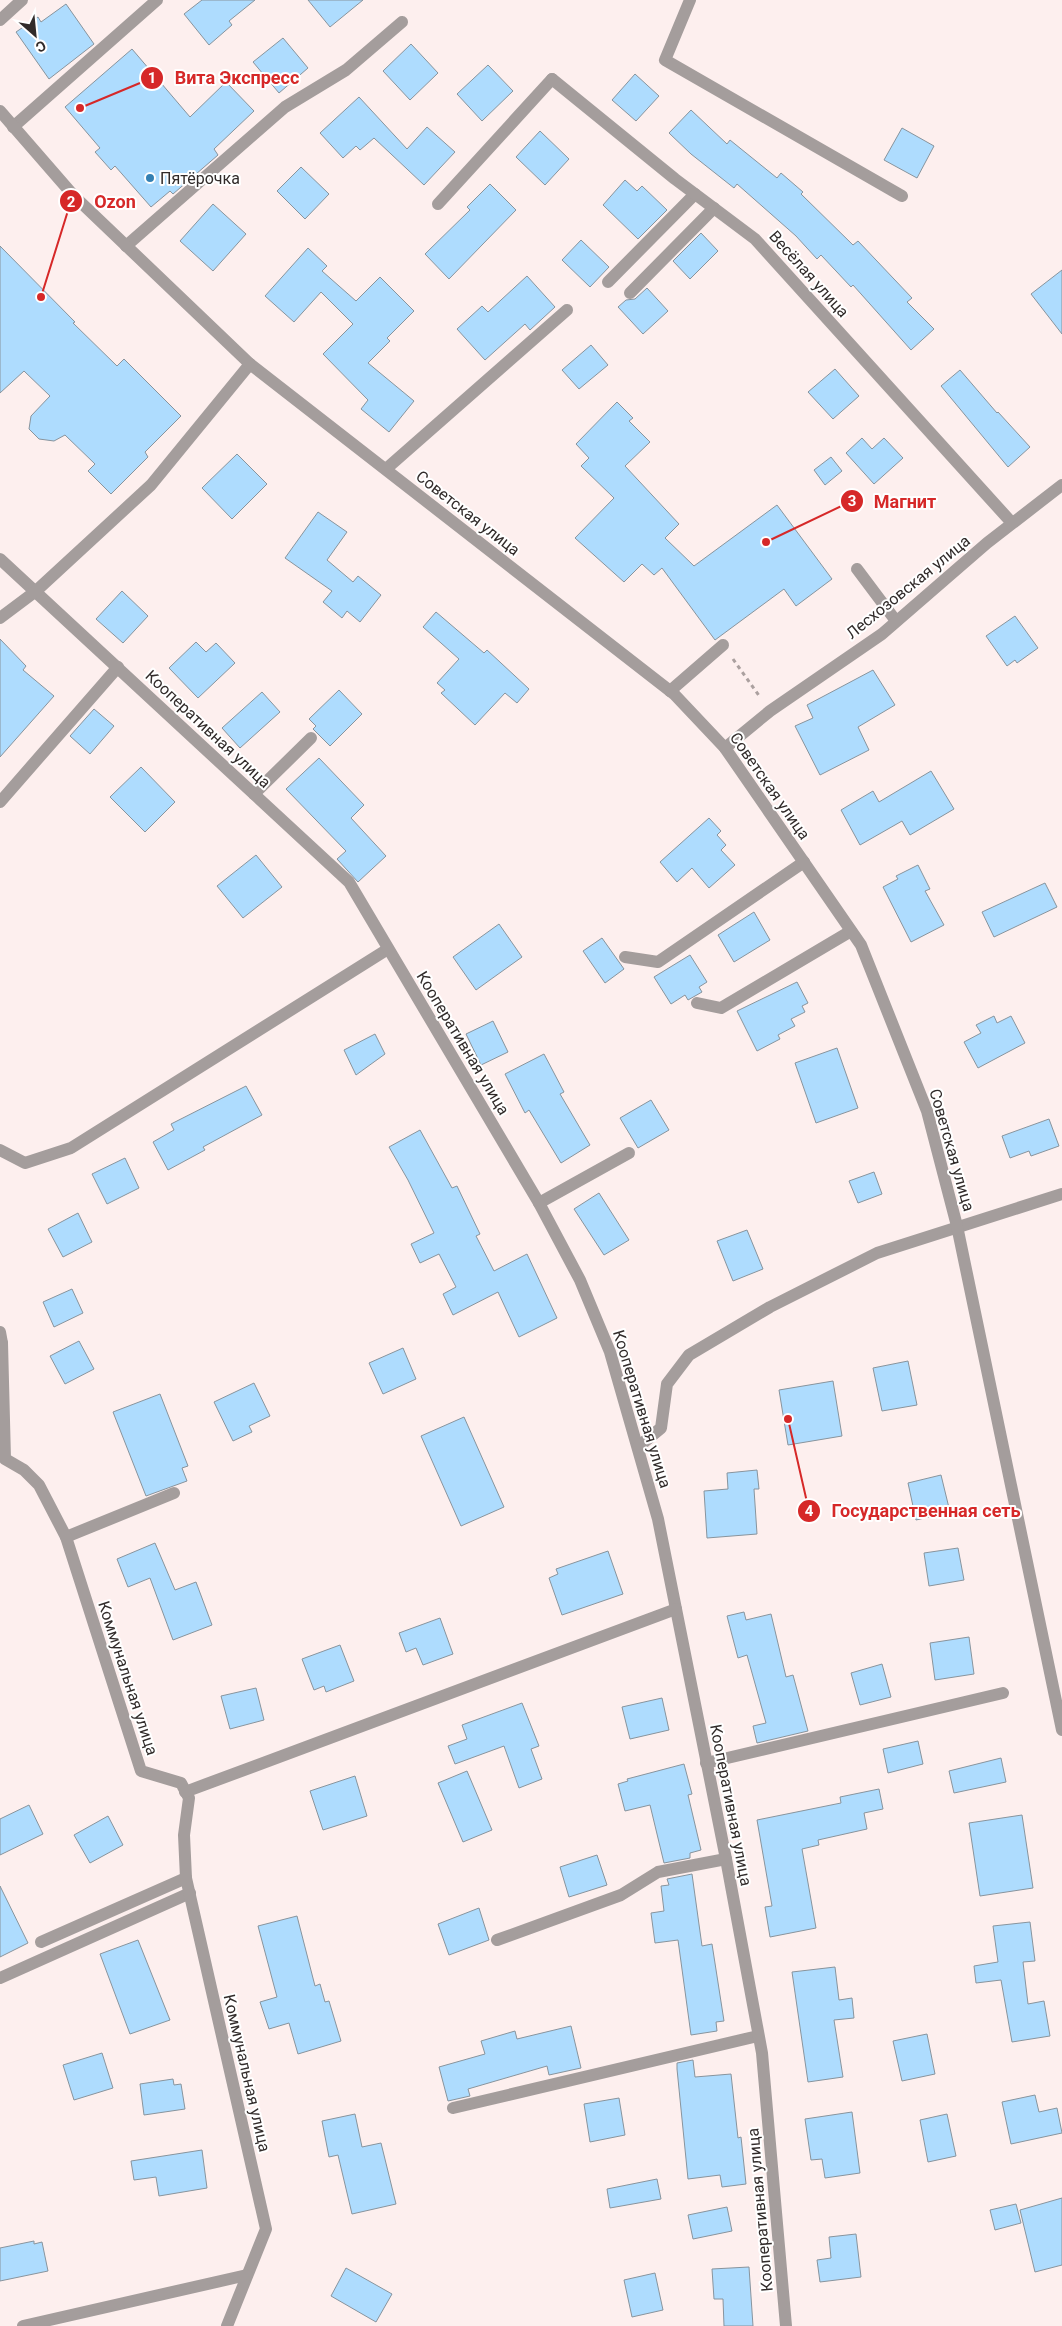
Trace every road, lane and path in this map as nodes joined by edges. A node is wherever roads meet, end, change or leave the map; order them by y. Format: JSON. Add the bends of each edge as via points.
{"nodes":[{"id":1,"x":22,"y":0,"type":"edge"},
{"id":2,"x":157,"y":0,"type":"edge"},
{"id":3,"x":690,"y":0,"type":"edge"},
{"id":4,"x":0,"y":20,"type":"edge"},
{"id":5,"x":402,"y":22,"type":"dead end"},
{"id":6,"x":0,"y":111,"type":"edge"},
{"id":7,"x":13,"y":126,"type":"junction"},
{"id":8,"x":695,"y":194,"type":"junction"},
{"id":9,"x":902,"y":196,"type":"dead end"},
{"id":10,"x":438,"y":204,"type":"dead end"},
{"id":11,"x":714,"y":208,"type":"junction"},
{"id":12,"x":126,"y":246,"type":"junction"},
{"id":13,"x":608,"y":282,"type":"dead end"},
{"id":14,"x":630,"y":293,"type":"dead end"},
{"id":15,"x":566,"y":310,"type":"dead end"},
{"id":16,"x":250,"y":364,"type":"junction"},
{"id":17,"x":386,"y":469,"type":"junction"},
{"id":18,"x":1062,"y":485,"type":"edge"},
{"id":19,"x":1012,"y":523,"type":"junction"},
{"id":20,"x":0,"y":559,"type":"edge"},
{"id":21,"x":856,"y":569,"type":"dead end"},
{"id":22,"x":36,"y":591,"type":"junction"},
{"id":23,"x":0,"y":618,"type":"edge"},
{"id":24,"x":896,"y":621,"type":"junction"},
{"id":25,"x":723,"y":646,"type":"joint"},
{"id":26,"x":118,"y":666,"type":"junction"},
{"id":27,"x":670,"y":691,"type":"junction"},
{"id":28,"x":770,"y":711,"type":"junction"},
{"id":29,"x":311,"y":738,"type":"dead end"},
{"id":30,"x":725,"y":748,"type":"junction"},
{"id":31,"x":254,"y":794,"type":"junction"},
{"id":32,"x":0,"y":802,"type":"edge"},
{"id":33,"x":804,"y":862,"type":"junction"},
{"id":34,"x":851,"y":931,"type":"junction"},
{"id":35,"x":388,"y":949,"type":"junction"},
{"id":36,"x":625,"y":957,"type":"dead end"},
{"id":37,"x":697,"y":1003,"type":"dead end"},
{"id":38,"x":0,"y":1150,"type":"edge"},
{"id":39,"x":630,"y":1153,"type":"dead end"},
{"id":40,"x":1062,"y":1194,"type":"edge"},
{"id":41,"x":539,"y":1202,"type":"junction"},
{"id":42,"x":957,"y":1226,"type":"junction"},
{"id":43,"x":1,"y":1337,"type":"edge"},
{"id":44,"x":638,"y":1447,"type":"junction"},
{"id":45,"x":2,"y":1459,"type":"edge"},
{"id":46,"x":174,"y":1493,"type":"dead end"},
{"id":47,"x":66,"y":1537,"type":"junction"},
{"id":48,"x":676,"y":1609,"type":"junction"},
{"id":49,"x":1004,"y":1693,"type":"dead end"},
{"id":50,"x":1062,"y":1730,"type":"edge"},
{"id":51,"x":706,"y":1763,"type":"junction"},
{"id":52,"x":186,"y":1792,"type":"junction"},
{"id":53,"x":726,"y":1860,"type":"junction"},
{"id":54,"x":186,"y":1878,"type":"junction"},
{"id":55,"x":190,"y":1893,"type":"junction"},
{"id":56,"x":497,"y":1940,"type":"dead end"},
{"id":57,"x":41,"y":1942,"type":"dead end"},
{"id":58,"x":0,"y":1978,"type":"edge"},
{"id":59,"x":758,"y":2036,"type":"junction"},
{"id":60,"x":453,"y":2108,"type":"dead end"},
{"id":61,"x":247,"y":2275,"type":"junction"},
{"id":62,"x":23,"y":2326,"type":"edge"},
{"id":63,"x":227,"y":2326,"type":"edge"},
{"id":64,"x":786,"y":2326,"type":"edge"}],
"edges":[{"from":1,"to":4,"type":"street"},
{"from":2,"to":7,"type":"street"},
{"from":3,"to":9,"type":"street","via":[[665,60]]},
{"from":5,"to":12,"type":"street","via":[[346,70],[285,107]]},
{"from":6,"to":7,"type":"street","name":"Советская улица"},
{"from":7,"to":12,"type":"street","name":"Советская улица","via":[[73,195]]},
{"from":8,"to":10,"type":"street","name":"Весёлая улица","via":[[552,79]]},
{"from":8,"to":11,"type":"street","name":"Весёлая улица"},
{"from":8,"to":13,"type":"street"},
{"from":11,"to":14,"type":"street"},
{"from":11,"to":19,"type":"street","name":"Весёлая улица","via":[[755,239]]},
{"from":12,"to":16,"type":"street","name":"Советская улица"},
{"from":15,"to":17,"type":"street"},
{"from":16,"to":17,"type":"street","name":"Советская улица"},
{"from":16,"to":22,"type":"street","via":[[151,485]]},
{"from":17,"to":27,"type":"street","name":"Советская улица"},
{"from":18,"to":19,"type":"street","name":"Лесхозовская улица"},
{"from":19,"to":24,"type":"street","name":"Лесхозовская улица"},
{"from":20,"to":22,"type":"street","name":"Кооперативная улица"},
{"from":21,"to":24,"type":"street"},
{"from":22,"to":23,"type":"street"},
{"from":22,"to":26,"type":"street","name":"Кооперативная улица"},
{"from":24,"to":28,"type":"street","name":"Лесхозовская улица"},
{"from":25,"to":27,"type":"street"},
{"from":25,"to":28,"type":"path"},
{"from":26,"to":31,"type":"street","name":"Кооперативная улица"},
{"from":26,"to":32,"type":"street"},
{"from":27,"to":30,"type":"street","name":"Советская улица"},
{"from":28,"to":30,"type":"street","name":"Лесхозовская улица"},
{"from":29,"to":31,"type":"street"},
{"from":30,"to":33,"type":"street","name":"Советская улица"},
{"from":31,"to":35,"type":"street","name":"Кооперативная улица","via":[[349,882]]},
{"from":33,"to":34,"type":"street","name":"Советская улица"},
{"from":33,"to":36,"type":"street","via":[[658,962]]},
{"from":34,"to":37,"type":"street","via":[[721,1008]]},
{"from":34,"to":42,"type":"street","name":"Советская улица","via":[[861,945],[926,1111]]},
{"from":35,"to":38,"type":"street","via":[[71,1148],[25,1163]]},
{"from":35,"to":41,"type":"street","name":"Кооперативная улица"},
{"from":39,"to":41,"type":"street"},
{"from":40,"to":42,"type":"street"},
{"from":41,"to":44,"type":"street","name":"Кооперативная улица","via":[[580,1280],[610,1352]]},
{"from":42,"to":44,"type":"street","via":[[877,1253],[770,1307],[689,1354],[667,1384],[661,1428]]},
{"from":42,"to":50,"type":"street","name":"Советская улица"},
{"from":43,"to":45,"type":"street","name":"Коммунальная улица"},
{"from":44,"to":48,"type":"street","name":"Кооперативная улица","via":[[658,1519]]},
{"from":45,"to":47,"type":"street","name":"Коммунальная улица","via":[[24,1470],[39,1485]]},
{"from":46,"to":47,"type":"street"},
{"from":47,"to":52,"type":"street","name":"Коммунальная улица","via":[[141,1771],[181,1783]]},
{"from":48,"to":51,"type":"street","name":"Кооперативная улица"},
{"from":48,"to":52,"type":"street"},
{"from":49,"to":51,"type":"street"},
{"from":51,"to":53,"type":"street","name":"Кооперативная улица"},
{"from":52,"to":54,"type":"street","name":"Коммунальная улица","via":[[189,1798],[184,1835]]},
{"from":53,"to":56,"type":"street","via":[[658,1872],[621,1895]]},
{"from":53,"to":59,"type":"street","name":"Кооперативная улица"},
{"from":54,"to":55,"type":"street","name":"Коммунальная улица"},
{"from":54,"to":57,"type":"street"},
{"from":55,"to":58,"type":"street"},
{"from":55,"to":61,"type":"street","name":"Коммунальная улица","via":[[266,2230]]},
{"from":59,"to":60,"type":"street"},
{"from":59,"to":64,"type":"street","name":"Кооперативная улица"},
{"from":61,"to":62,"type":"street"},
{"from":61,"to":63,"type":"street","name":"Коммунальная улица"}]}
